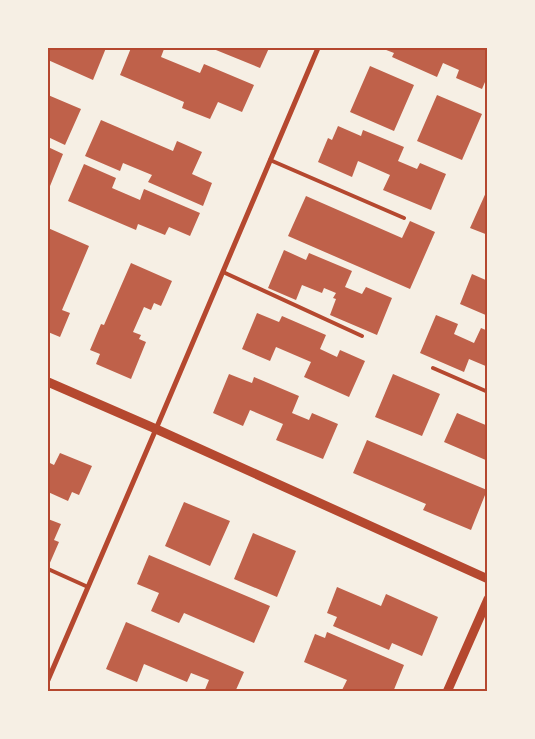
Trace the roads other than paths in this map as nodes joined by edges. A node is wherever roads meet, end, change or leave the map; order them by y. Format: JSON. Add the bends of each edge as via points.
{"nodes":[{"id":1,"x":318,"y":48,"type":"edge"},
{"id":2,"x":270,"y":160,"type":"junction"},
{"id":3,"x":404,"y":218,"type":"dead end"},
{"id":4,"x":223,"y":272,"type":"junction"},
{"id":5,"x":362,"y":336,"type":"dead end"},
{"id":6,"x":432,"y":368,"type":"dead end"},
{"id":7,"x":48,"y":382,"type":"edge"},
{"id":8,"x":488,"y":392,"type":"edge"},
{"id":9,"x":156,"y":429,"type":"junction"},
{"id":10,"x":48,"y":569,"type":"edge"},
{"id":11,"x":488,"y":579,"type":"edge"},
{"id":12,"x":88,"y":587,"type":"junction"},
{"id":13,"x":488,"y":599,"type":"edge"},
{"id":14,"x":48,"y":680,"type":"edge"},
{"id":15,"x":447,"y":692,"type":"edge"}],
"edges":[{"from":1,"to":2,"type":"street"},
{"from":2,"to":3,"type":"lane"},
{"from":2,"to":4,"type":"street"},
{"from":4,"to":5,"type":"lane"},
{"from":4,"to":9,"type":"street"},
{"from":6,"to":8,"type":"lane"},
{"from":7,"to":9,"type":"street"},
{"from":9,"to":11,"type":"street"},
{"from":9,"to":12,"type":"street"},
{"from":10,"to":12,"type":"lane"},
{"from":12,"to":14,"type":"street"},
{"from":13,"to":15,"type":"street"}]}
